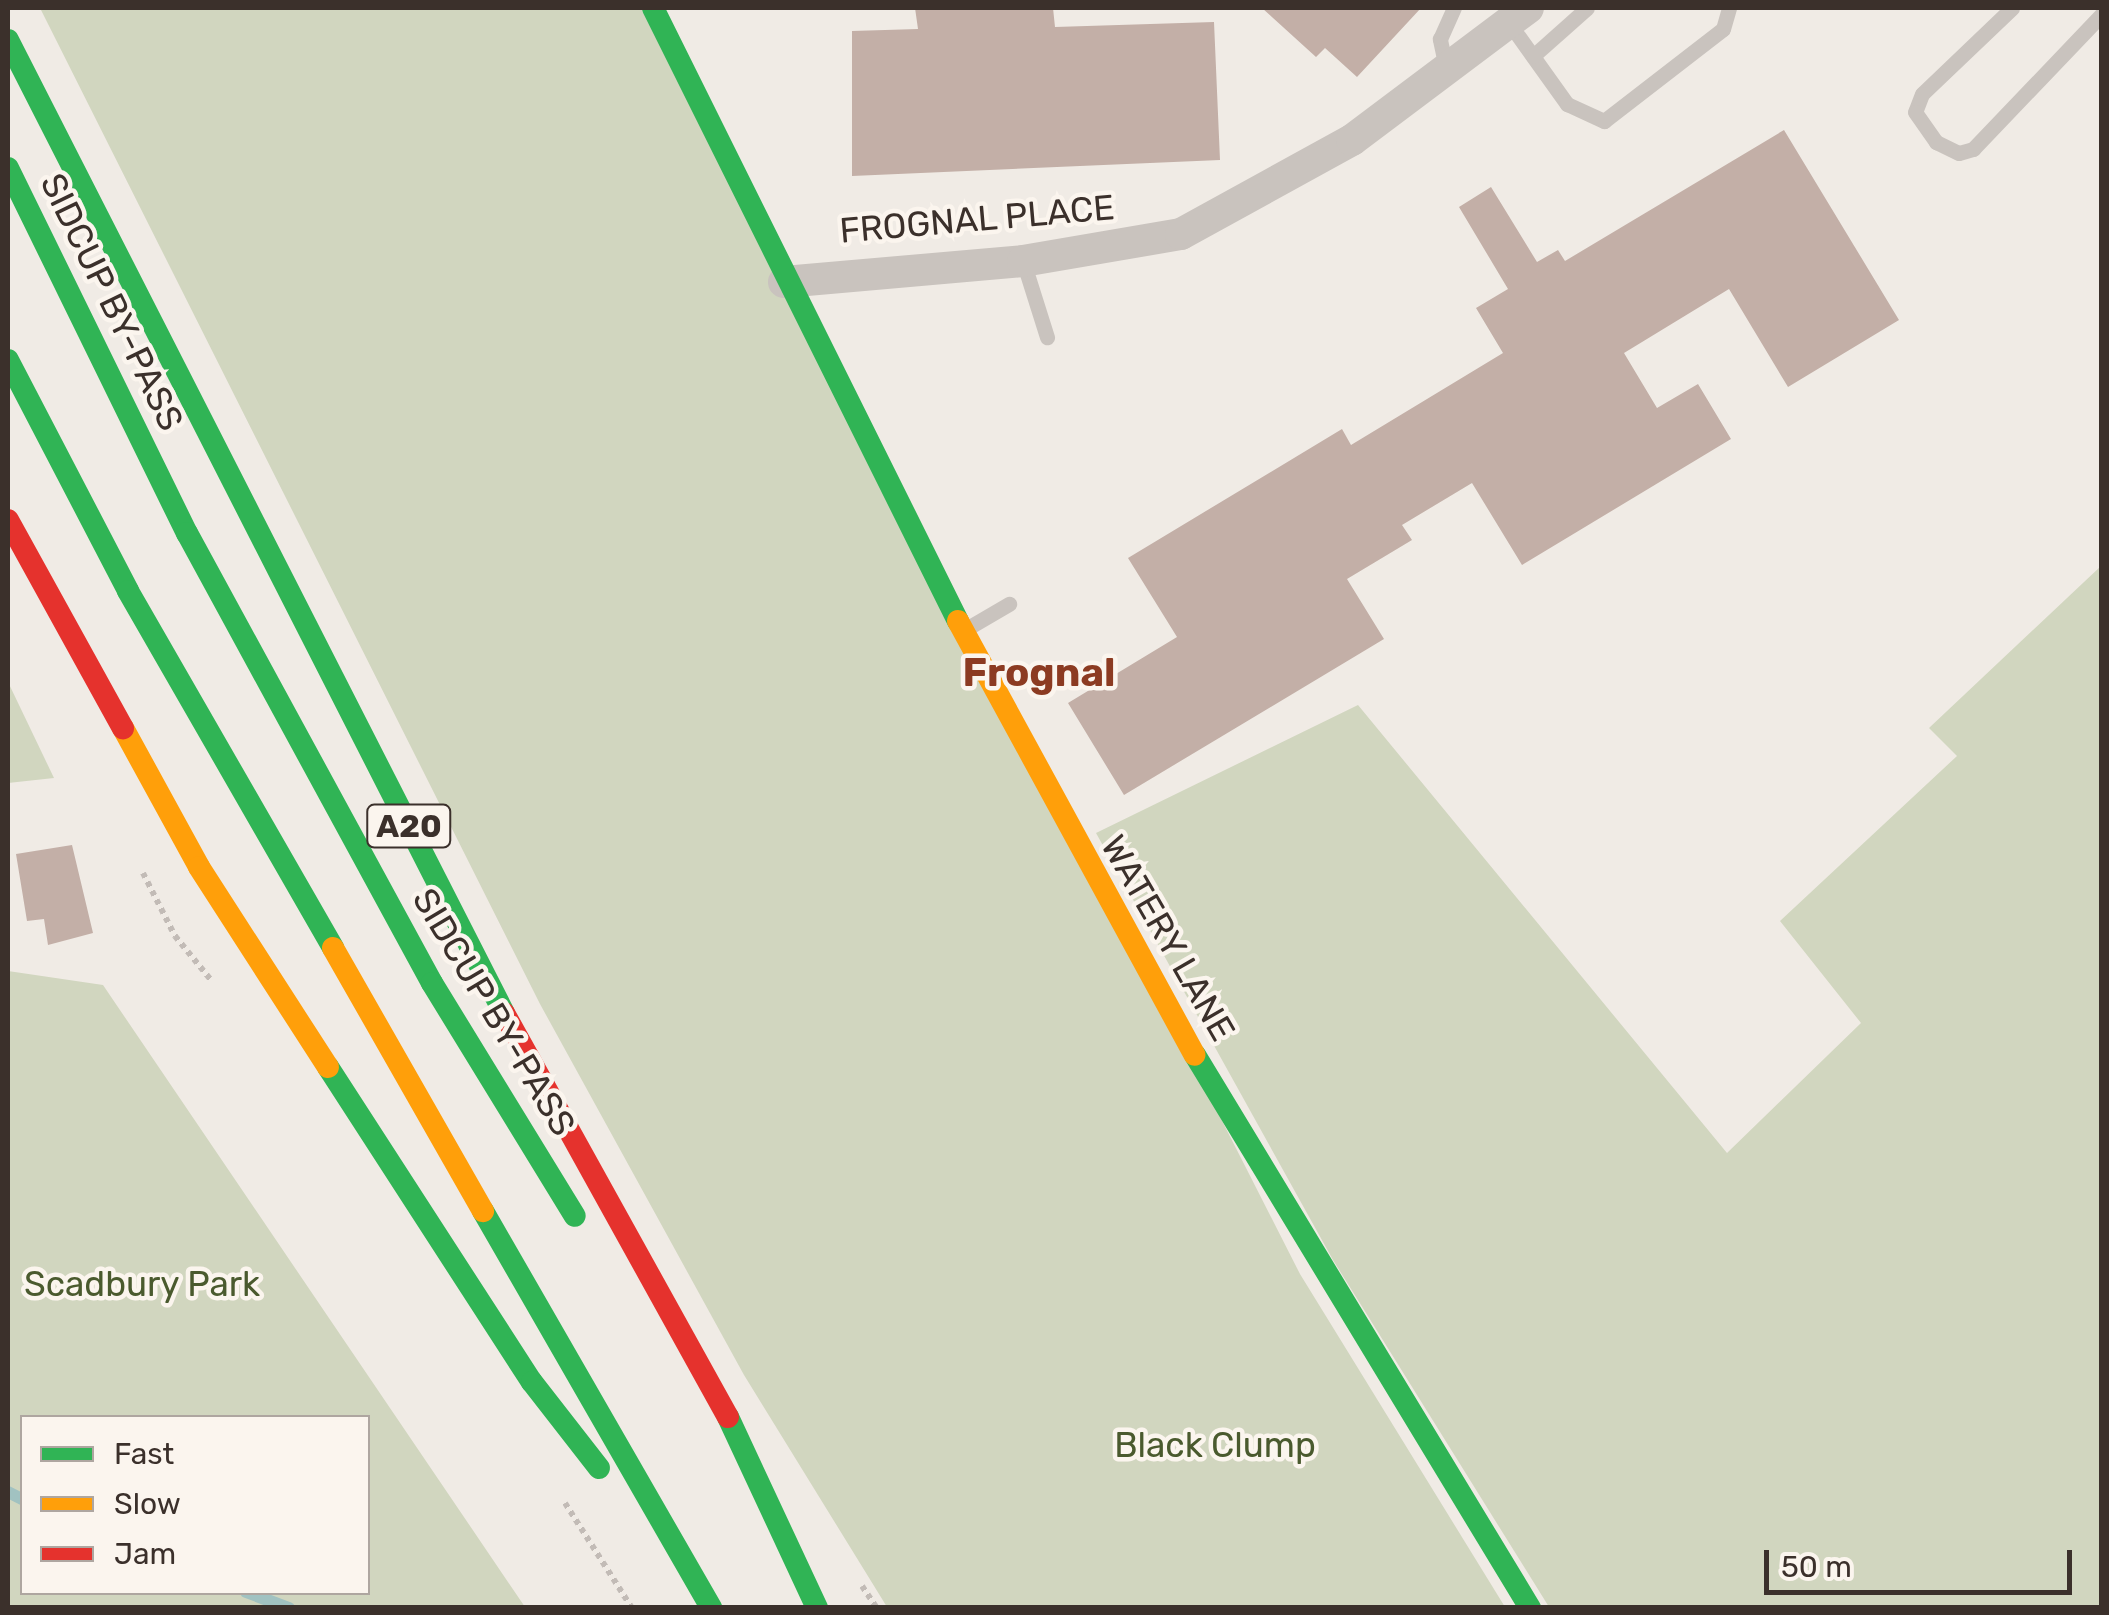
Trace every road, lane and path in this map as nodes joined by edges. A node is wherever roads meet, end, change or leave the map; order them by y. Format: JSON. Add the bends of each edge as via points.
{"nodes":[{"id":1,"x":654,"y":8,"type":"edge"},
{"id":2,"x":1454,"y":8,"type":"edge"},
{"id":3,"x":1587,"y":8,"type":"edge"},
{"id":4,"x":1730,"y":8,"type":"edge"},
{"id":5,"x":2012,"y":8,"type":"edge"},
{"id":6,"x":2102,"y":14,"type":"edge"},
{"id":7,"x":1518,"y":15,"type":"edge"},
{"id":8,"x":8,"y":40,"type":"edge"},
{"id":9,"x":1533,"y":56,"type":"junction"},
{"id":10,"x":1447,"y":72,"type":"junction"},
{"id":11,"x":8,"y":168,"type":"edge"},
{"id":12,"x":1023,"y":261,"type":"junction"},
{"id":13,"x":784,"y":282,"type":"junction"},
{"id":14,"x":1047,"y":337,"type":"dead end"},
{"id":15,"x":8,"y":360,"type":"edge"},
{"id":16,"x":8,"y":520,"type":"edge"},
{"id":17,"x":1009,"y":604,"type":"dead end"},
{"id":18,"x":962,"y":631,"type":"junction"},
{"id":19,"x":588,"y":1236,"type":"dead end"},
{"id":20,"x":692,"y":1405,"type":"dead end"},
{"id":21,"x":710,"y":1608,"type":"edge"},
{"id":22,"x":816,"y":1608,"type":"edge"},
{"id":23,"x":1530,"y":1608,"type":"edge"}],
"edges":[{"from":1,"to":13,"type":"main road","name":"WATERY LANE"},
{"from":2,"to":10,"type":"lane","via":[[1440,39]]},
{"from":3,"to":9,"type":"lane"},
{"from":4,"to":9,"type":"lane","via":[[1723,29],[1604,122],[1567,104]]},
{"from":5,"to":6,"type":"lane","via":[[1922,94],[1915,112],[1936,142],[1959,153],[1973,150]]},
{"from":7,"to":9,"type":"lane"},
{"from":7,"to":10,"type":"street","name":"FROGNAL PLACE"},
{"from":8,"to":22,"type":"main road","number":"A20","via":[[512,1029],[728,1417]]},
{"from":10,"to":12,"type":"street","name":"FROGNAL PLACE","via":[[1295,177],[1181,234]]},
{"from":11,"to":19,"type":"main road","name":"SIDCUP BY-PASS","number":"A20","via":[[206,567],[432,983]]},
{"from":12,"to":13,"type":"street","name":"FROGNAL PLACE"},
{"from":12,"to":14,"type":"lane"},
{"from":13,"to":18,"type":"main road","name":"WATERY LANE"},
{"from":15,"to":21,"type":"main road","via":[[128,591]]},
{"from":16,"to":21,"type":"main road","via":[[199,867],[349,1100],[532,1382]]},
{"from":17,"to":18,"type":"lane"},
{"from":18,"to":23,"type":"main road","name":"WATERY LANE","via":[[1074,845],[1318,1269]]},
{"from":20,"to":22,"type":"main road","number":"A20"}]}
